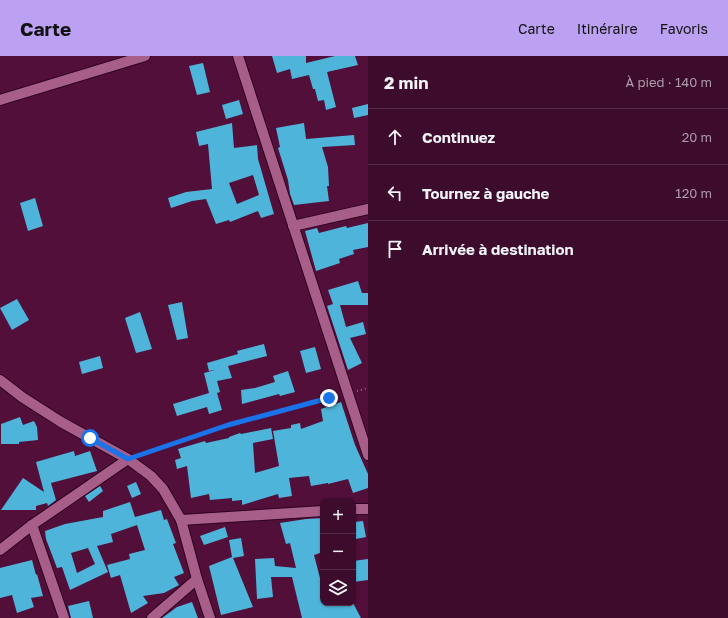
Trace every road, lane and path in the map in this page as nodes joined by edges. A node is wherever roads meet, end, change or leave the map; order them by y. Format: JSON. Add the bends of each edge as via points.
{"nodes":[{"id":1,"x":145,"y":56,"type":"edge"},
{"id":2,"x":238,"y":56,"type":"edge"},
{"id":3,"x":0,"y":100,"type":"edge"},
{"id":4,"x":368,"y":209,"type":"edge"},
{"id":5,"x":293,"y":226,"type":"junction"},
{"id":6,"x":0,"y":380,"type":"edge"},
{"id":7,"x":368,"y":388,"type":"edge"},
{"id":8,"x":347,"y":393,"type":"junction"},
{"id":9,"x":368,"y":455,"type":"edge"},
{"id":10,"x":128,"y":459,"type":"junction"},
{"id":11,"x":368,"y":508,"type":"edge"},
{"id":12,"x":356,"y":510,"type":"edge"},
{"id":13,"x":320,"y":511,"type":"edge"},
{"id":14,"x":181,"y":520,"type":"junction"},
{"id":15,"x":32,"y":525,"type":"junction"},
{"id":16,"x":0,"y":550,"type":"edge"},
{"id":17,"x":198,"y":579,"type":"junction"},
{"id":18,"x":64,"y":618,"type":"edge"},
{"id":19,"x":152,"y":618,"type":"edge"},
{"id":20,"x":210,"y":618,"type":"edge"}],
"edges":[{"from":1,"to":3,"type":"street"},
{"from":2,"to":5,"type":"street"},
{"from":4,"to":5,"type":"street"},
{"from":5,"to":8,"type":"street"},
{"from":6,"to":10,"type":"street","via":[[61,422]]},
{"from":7,"to":8,"type":"path"},
{"from":8,"to":9,"type":"street"},
{"from":8,"to":10,"type":"path","via":[[228,425]]},
{"from":10,"to":14,"type":"street","via":[[151,476],[163,489]]},
{"from":10,"to":15,"type":"street"},
{"from":11,"to":12,"type":"street"},
{"from":13,"to":14,"type":"street"},
{"from":14,"to":17,"type":"street"},
{"from":15,"to":16,"type":"street"},
{"from":15,"to":18,"type":"street"},
{"from":17,"to":19,"type":"street"},
{"from":17,"to":20,"type":"street"}]}
